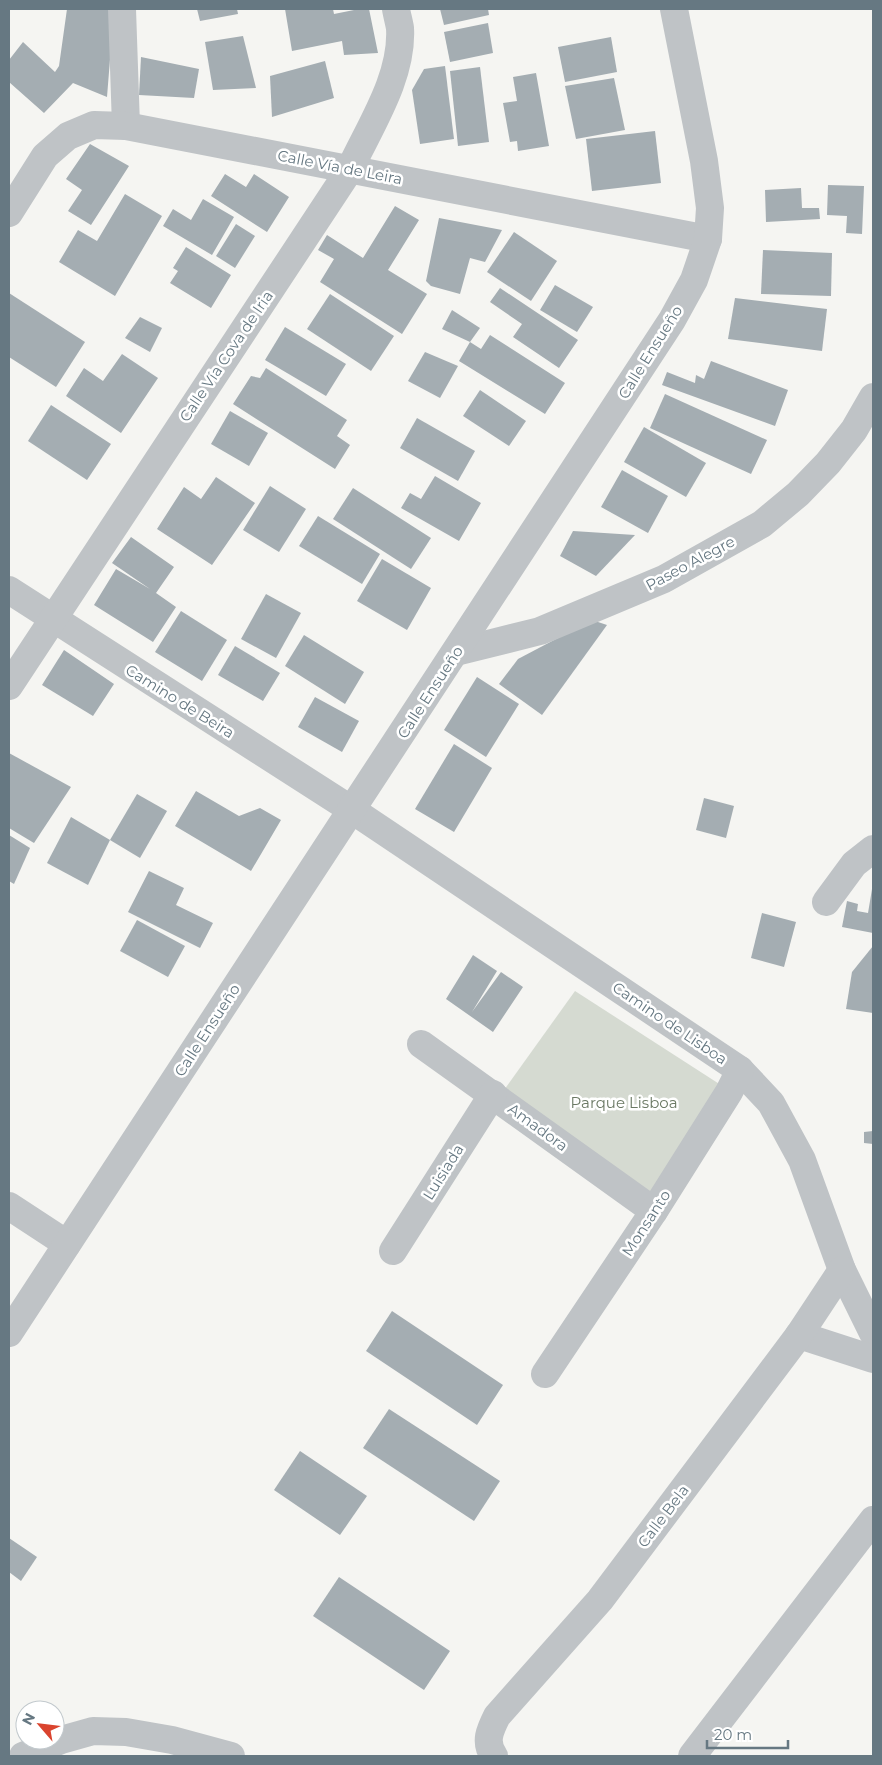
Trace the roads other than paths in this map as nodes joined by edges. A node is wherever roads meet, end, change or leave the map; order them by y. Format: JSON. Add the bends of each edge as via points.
{"nodes":[{"id":1,"x":122,"y":9,"type":"edge"},
{"id":2,"x":396,"y":9,"type":"edge"},
{"id":3,"x":674,"y":9,"type":"edge"},
{"id":4,"x":126,"y":126,"type":"junction"},
{"id":5,"x":350,"y":168,"type":"junction"},
{"id":6,"x":9,"y":213,"type":"edge"},
{"id":7,"x":708,"y":239,"type":"junction"},
{"id":8,"x":873,"y":397,"type":"edge"},
{"id":9,"x":9,"y":590,"type":"edge"},
{"id":10,"x":52,"y":619,"type":"junction"},
{"id":11,"x":456,"y":652,"type":"junction"},
{"id":12,"x":9,"y":686,"type":"edge"},
{"id":13,"x":352,"y":810,"type":"junction"},
{"id":14,"x":873,"y":849,"type":"edge"},
{"id":15,"x":826,"y":902,"type":"dead end"},
{"id":16,"x":421,"y":1044,"type":"dead end"},
{"id":17,"x":740,"y":1070,"type":"junction"},
{"id":18,"x":493,"y":1094,"type":"junction"},
{"id":19,"x":9,"y":1206,"type":"edge"},
{"id":20,"x":654,"y":1211,"type":"junction"},
{"id":21,"x":66,"y":1244,"type":"junction"},
{"id":22,"x":393,"y":1250,"type":"dead end"},
{"id":23,"x":842,"y":1270,"type":"junction"},
{"id":24,"x":9,"y":1333,"type":"edge"},
{"id":25,"x":873,"y":1333,"type":"edge"},
{"id":26,"x":799,"y":1335,"type":"junction"},
{"id":27,"x":873,"y":1359,"type":"edge"},
{"id":28,"x":545,"y":1374,"type":"dead end"},
{"id":29,"x":873,"y":1520,"type":"edge"},
{"id":30,"x":23,"y":1756,"type":"edge"},
{"id":31,"x":232,"y":1756,"type":"edge"},
{"id":32,"x":494,"y":1756,"type":"edge"},
{"id":33,"x":692,"y":1756,"type":"edge"}],
"edges":[{"from":1,"to":4,"type":"street"},
{"from":2,"to":5,"type":"street","name":"Calle Vía Cova de Iria","via":[[400,28],[392,82]]},
{"from":3,"to":7,"type":"street","name":"Calle Ensueño","via":[[704,161],[710,208]]},
{"from":4,"to":5,"type":"street","name":"Calle Vía de Leira"},
{"from":4,"to":6,"type":"street","name":"Calle Vía de Leira","via":[[94,126],[68,136],[46,156]]},
{"from":5,"to":7,"type":"street","name":"Calle Vía de Leira"},
{"from":5,"to":10,"type":"street","name":"Calle Vía Cova de Iria"},
{"from":7,"to":11,"type":"street","name":"Calle Ensueño","via":[[694,280],[672,320]]},
{"from":8,"to":11,"type":"street","name":"Paseo Alegre","via":[[854,430],[828,463],[762,524],[664,579],[540,632]]},
{"from":9,"to":10,"type":"street","name":"Camino de Beira"},
{"from":10,"to":12,"type":"street","name":"Calle Vía Cova de Iria"},
{"from":10,"to":13,"type":"street","name":"Camino de Beira"},
{"from":11,"to":13,"type":"street","name":"Calle Ensueño"},
{"from":13,"to":17,"type":"street","name":"Camino de Lisboa"},
{"from":13,"to":21,"type":"street","name":"Calle Ensueño"},
{"from":14,"to":15,"type":"street","via":[[854,864]]},
{"from":16,"to":18,"type":"street","name":"Amadora"},
{"from":17,"to":20,"type":"street","name":"Monsanto"},
{"from":17,"to":23,"type":"street","name":"Camino de Lisboa","via":[[771,1103],[802,1160]]},
{"from":18,"to":20,"type":"street","name":"Amadora"},
{"from":18,"to":22,"type":"street","name":"Luisiada"},
{"from":19,"to":21,"type":"street"},
{"from":20,"to":28,"type":"street","name":"Monsanto"},
{"from":21,"to":24,"type":"street","name":"Calle Ensueño"},
{"from":23,"to":25,"type":"street","name":"Camino de Lisboa"},
{"from":23,"to":26,"type":"street","name":"Calle Bela"},
{"from":26,"to":27,"type":"street"},
{"from":26,"to":32,"type":"street","name":"Calle Bela","via":[[600,1600],[496,1716],[488,1733],[489,1749]]},
{"from":29,"to":33,"type":"street"},
{"from":30,"to":31,"type":"street","via":[[93,1731],[126,1732],[172,1740]]}]}
